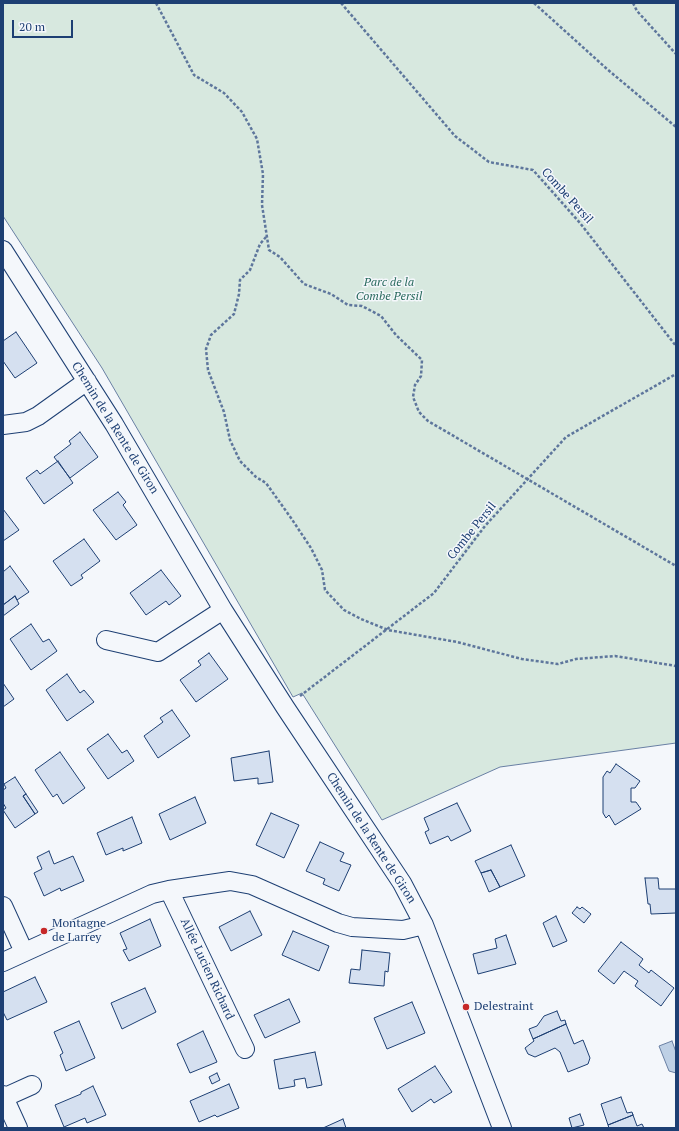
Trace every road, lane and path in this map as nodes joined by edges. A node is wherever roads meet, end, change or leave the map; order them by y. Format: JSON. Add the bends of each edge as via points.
{"nodes":[{"id":1,"x":156,"y":3,"type":"edge"},
{"id":2,"x":341,"y":3,"type":"edge"},
{"id":3,"x":534,"y":3,"type":"edge"},
{"id":4,"x":633,"y":3,"type":"edge"},
{"id":5,"x":676,"y":54,"type":"edge"},
{"id":6,"x":676,"y":127,"type":"edge"},
{"id":7,"x":266,"y":236,"type":"junction"},
{"id":8,"x":3,"y":250,"type":"edge"},
{"id":9,"x":676,"y":346,"type":"edge"},
{"id":10,"x":676,"y":374,"type":"edge"},
{"id":11,"x":87,"y":381,"type":"junction"},
{"id":12,"x":3,"y":424,"type":"edge"},
{"id":13,"x":528,"y":479,"type":"junction"},
{"id":14,"x":676,"y":566,"type":"edge"},
{"id":15,"x":223,"y":610,"type":"junction"},
{"id":16,"x":388,"y":630,"type":"junction"},
{"id":17,"x":106,"y":640,"type":"dead end"},
{"id":18,"x":676,"y":666,"type":"edge"},
{"id":19,"x":285,"y":707,"type":"junction"},
{"id":20,"x":169,"y":890,"type":"junction"},
{"id":21,"x":3,"y":906,"type":"edge"},
{"id":22,"x":424,"y":925,"type":"junction"},
{"id":23,"x":24,"y":952,"type":"junction"},
{"id":24,"x":3,"y":962,"type":"edge"},
{"id":25,"x":244,"y":1049,"type":"dead end"},
{"id":26,"x":32,"y":1085,"type":"dead end"},
{"id":27,"x":3,"y":1097,"type":"edge"},
{"id":28,"x":18,"y":1128,"type":"edge"},
{"id":29,"x":502,"y":1128,"type":"edge"}],
"edges":[{"from":1,"to":7,"type":"path","via":[[194,75],[224,92],[242,112],[257,139],[262,166],[262,205]]},
{"from":2,"to":9,"type":"path","name":"Combe Persil","via":[[454,136],[489,162],[533,170],[580,223]]},
{"from":3,"to":6,"type":"path"},
{"from":4,"to":5,"type":"path","via":[[637,11]]},
{"from":7,"to":13,"type":"path","via":[[269,250],[280,257],[304,284],[331,294],[348,305],[362,306],[381,316],[422,360],[421,376],[415,385],[413,397],[419,412],[428,421]]},
{"from":7,"to":16,"type":"path","via":[[260,244],[250,270],[240,280],[240,294],[234,314],[211,335],[206,349],[208,370],[224,412],[230,440],[240,461],[256,477],[266,482],[303,536],[322,570],[325,590],[344,610]]},
{"from":8,"to":11,"type":"street","name":"Chemin de la Rente de Giron"},
{"from":10,"to":13,"type":"path","name":"Combe Persil","via":[[566,437]]},
{"from":11,"to":12,"type":"street","via":[[38,416],[26,422]]},
{"from":11,"to":15,"type":"street","name":"Chemin de la Rente de Giron"},
{"from":13,"to":14,"type":"path"},
{"from":13,"to":16,"type":"path","name":"Combe Persil","via":[[485,526],[434,593]]},
{"from":15,"to":17,"type":"street","via":[[158,652]]},
{"from":15,"to":19,"type":"street","name":"Chemin de la Rente de Giron"},
{"from":16,"to":18,"type":"path","via":[[457,642],[522,659],[558,664],[576,659],[615,656]]},
{"from":16,"to":19,"type":"path","name":"Combe Persil"},
{"from":19,"to":22,"type":"street","name":"Chemin de la Rente de Giron","via":[[402,883]]},
{"from":20,"to":22,"type":"street","via":[[239,882],[252,885],[352,927],[403,930]]},
{"from":20,"to":23,"type":"street","via":[[152,894]]},
{"from":20,"to":25,"type":"street","name":"Allée Lucien Richard"},
{"from":21,"to":23,"type":"street"},
{"from":22,"to":29,"type":"street","name":"Chemin de la Rente de Giron"},
{"from":23,"to":24,"type":"street"},
{"from":26,"to":27,"type":"street"},
{"from":27,"to":28,"type":"street"}]}
